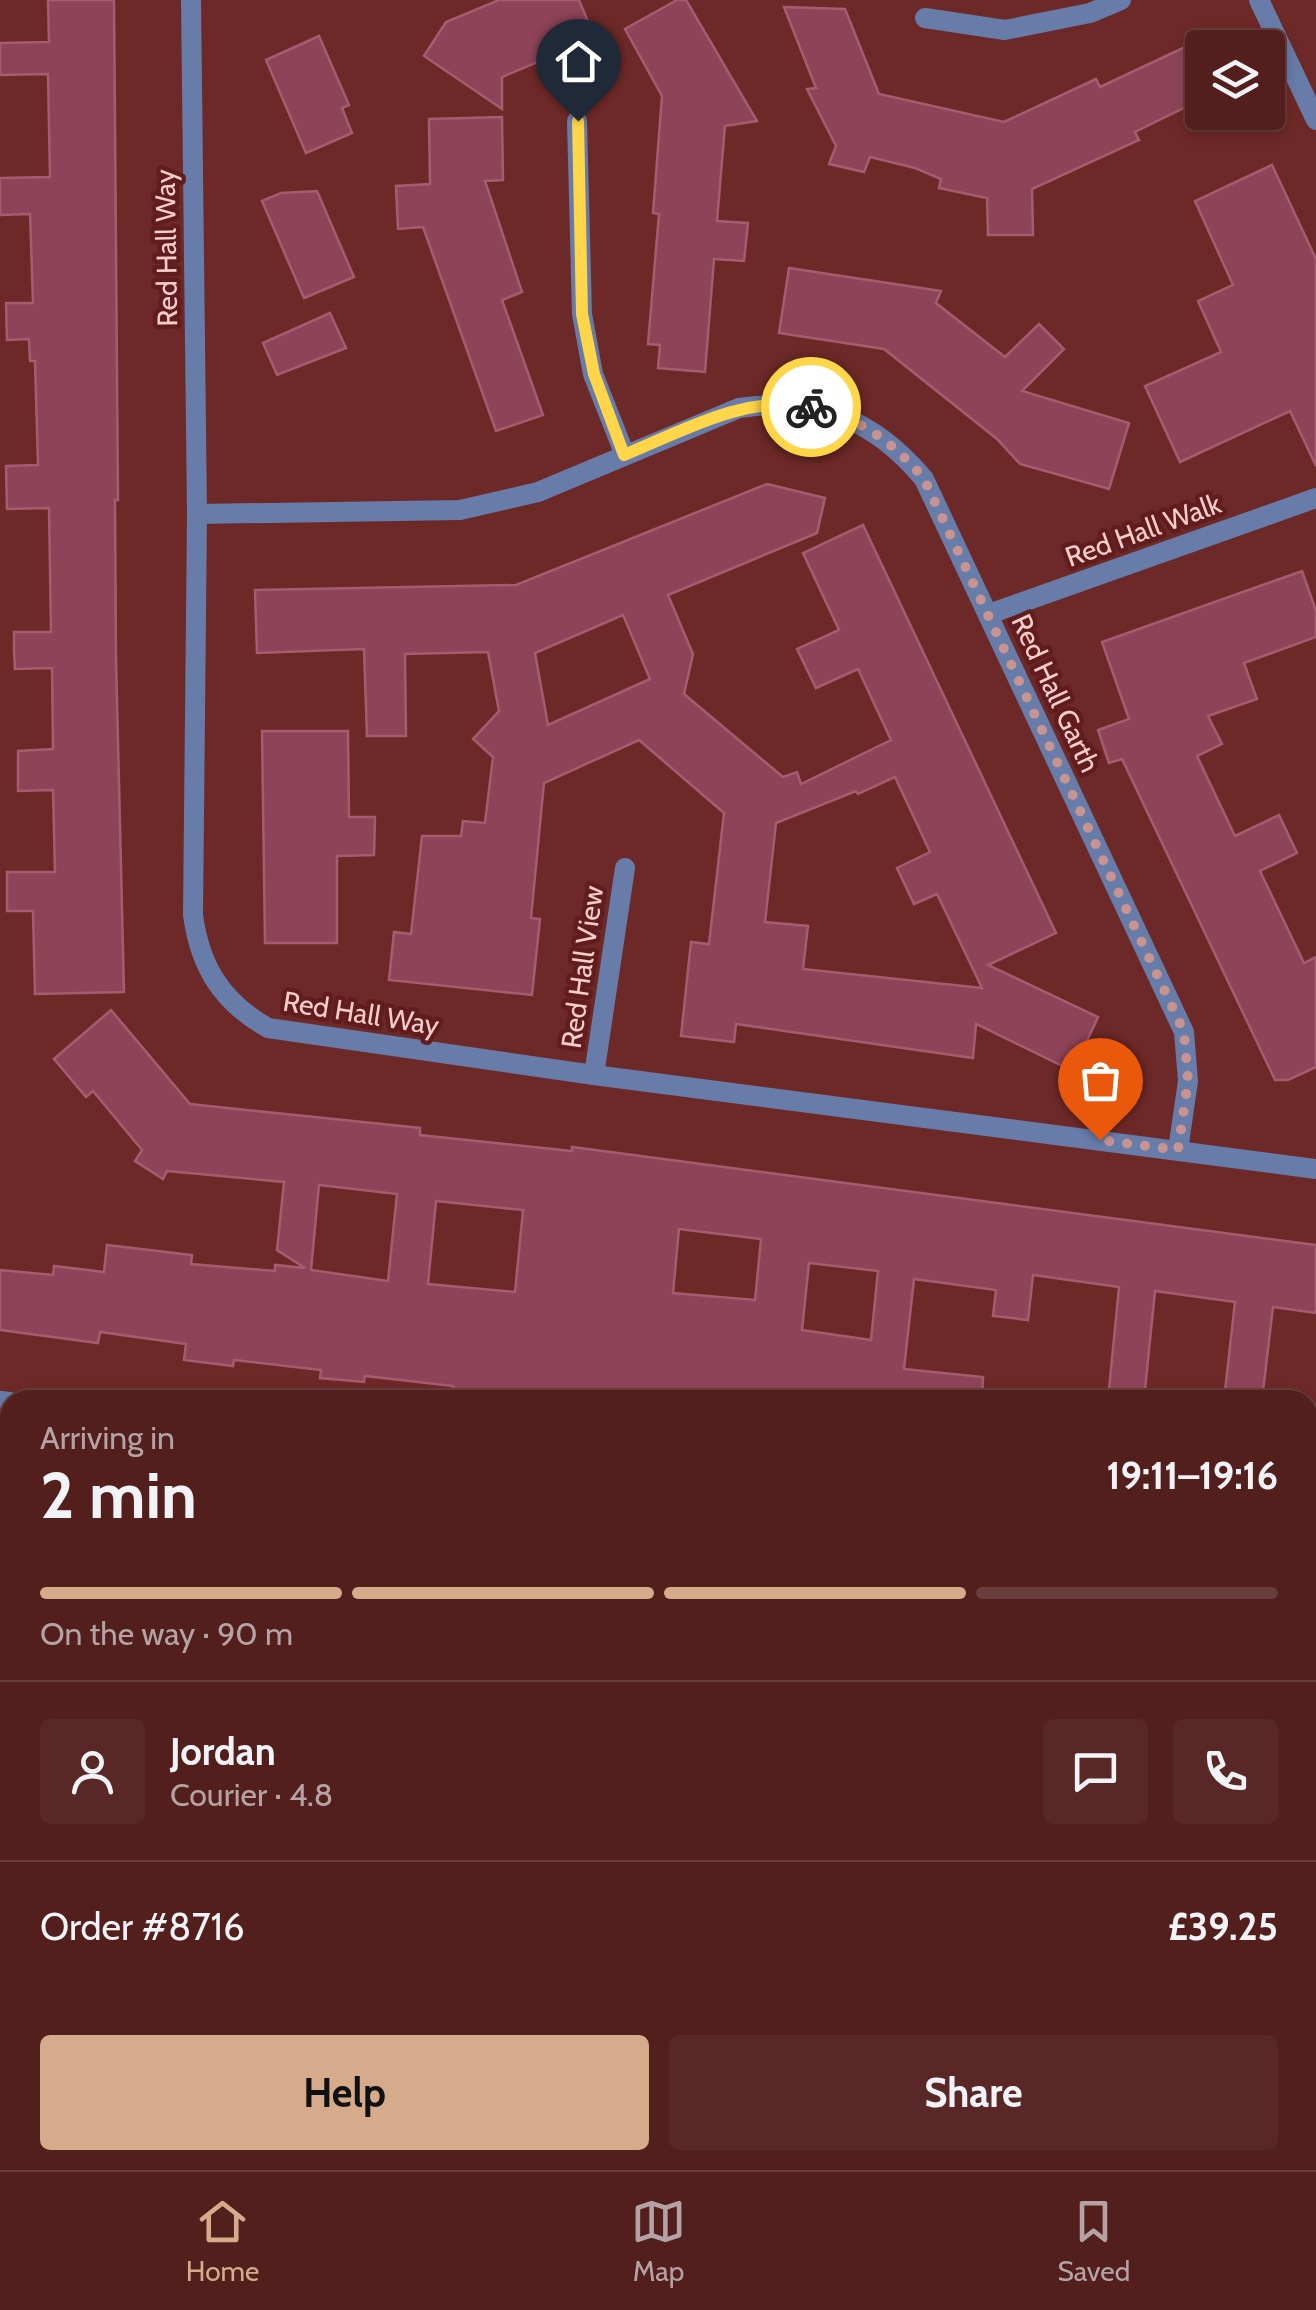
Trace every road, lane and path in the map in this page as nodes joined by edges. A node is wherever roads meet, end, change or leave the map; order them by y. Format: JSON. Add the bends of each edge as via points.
{"nodes":[{"id":1,"x":191,"y":0,"type":"edge"},
{"id":2,"x":1121,"y":0,"type":"edge"},
{"id":3,"x":1260,"y":0,"type":"edge"},
{"id":4,"x":925,"y":18,"type":"dead end"},
{"id":5,"x":1316,"y":120,"type":"edge"},
{"id":6,"x":578,"y":121,"type":"dead end"},
{"id":7,"x":624,"y":455,"type":"junction"},
{"id":8,"x":1316,"y":498,"type":"edge"},
{"id":9,"x":197,"y":514,"type":"junction"},
{"id":10,"x":989,"y":614,"type":"junction"},
{"id":11,"x":624,"y":868,"type":"dead end"},
{"id":12,"x":594,"y":1075,"type":"junction"},
{"id":13,"x":1178,"y":1150,"type":"junction"},
{"id":14,"x":1316,"y":1170,"type":"edge"}],
"edges":[{"from":1,"to":9,"type":"street","name":"Red Hall Way"},
{"from":2,"to":4,"type":"street","via":[[1005,30]]},
{"from":3,"to":5,"type":"street"},
{"from":6,"to":7,"type":"street","via":[[582,314],[594,374]]},
{"from":7,"to":9,"type":"street","name":"Red Hall Garth","via":[[538,492],[460,510]]},
{"from":7,"to":10,"type":"street","name":"Red Hall Garth","via":[[739,408],[799,405],[856,422],[905,456],[924,479]]},
{"from":8,"to":10,"type":"street","name":"Red Hall Walk"},
{"from":9,"to":12,"type":"street","name":"Red Hall Way","via":[[193,915],[197,943],[223,994],[268,1028]]},
{"from":10,"to":13,"type":"street","name":"Red Hall Garth","via":[[1184,1032],[1188,1081]]},
{"from":11,"to":12,"type":"street","name":"Red Hall View"},
{"from":12,"to":13,"type":"street","name":"Red Hall Way"},
{"from":13,"to":14,"type":"street","name":"Red Hall Way"}]}
